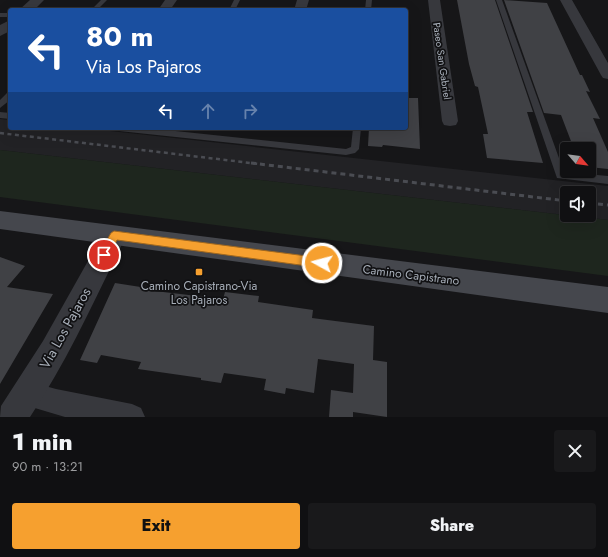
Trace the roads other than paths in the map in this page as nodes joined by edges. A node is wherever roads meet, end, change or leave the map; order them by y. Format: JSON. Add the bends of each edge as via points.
{"nodes":[{"id":1,"x":38,"y":0,"type":"edge"},
{"id":2,"x":104,"y":0,"type":"edge"},
{"id":3,"x":172,"y":0,"type":"edge"},
{"id":4,"x":434,"y":0,"type":"edge"},
{"id":5,"x":499,"y":0,"type":"edge"},
{"id":6,"x":566,"y":0,"type":"edge"},
{"id":7,"x":28,"y":8,"type":"edge"},
{"id":8,"x":96,"y":8,"type":"edge"},
{"id":9,"x":166,"y":8,"type":"edge"},
{"id":10,"x":8,"y":26,"type":"edge"},
{"id":11,"x":0,"y":32,"type":"edge"},
{"id":12,"x":608,"y":75,"type":"edge"},
{"id":13,"x":8,"y":97,"type":"edge"},
{"id":14,"x":0,"y":105,"type":"edge"},
{"id":15,"x":450,"y":121,"type":"dead end"},
{"id":16,"x":139,"y":130,"type":"edge"},
{"id":17,"x":357,"y":130,"type":"edge"},
{"id":18,"x":608,"y":180,"type":"edge"},
{"id":19,"x":0,"y":220,"type":"edge"},
{"id":20,"x":114,"y":236,"type":"junction"},
{"id":21,"x":608,"y":300,"type":"edge"},
{"id":22,"x":27,"y":394,"type":"junction"},
{"id":23,"x":12,"y":417,"type":"edge"},
{"id":24,"x":132,"y":417,"type":"edge"}],
"edges":[{"from":1,"to":7,"type":"street"},
{"from":2,"to":8,"type":"lane"},
{"from":3,"to":9,"type":"street"},
{"from":4,"to":15,"type":"street","name":"Paseo San Gabriel"},
{"from":5,"to":18,"type":"lane","via":[[560,175]]},
{"from":6,"to":12,"type":"street"},
{"from":10,"to":11,"type":"street"},
{"from":13,"to":14,"type":"lane"},
{"from":16,"to":17,"type":"lane","via":[[346,152],[355,149]]},
{"from":19,"to":20,"type":"main road","name":"Camino Capistrano"},
{"from":20,"to":21,"type":"main road","name":"Camino Capistrano"},
{"from":20,"to":22,"type":"street","name":"Via Los Pajaros","via":[[71,320]]},
{"from":22,"to":23,"type":"street","name":"Via Los Pajaros"},
{"from":22,"to":24,"type":"street"}]}
